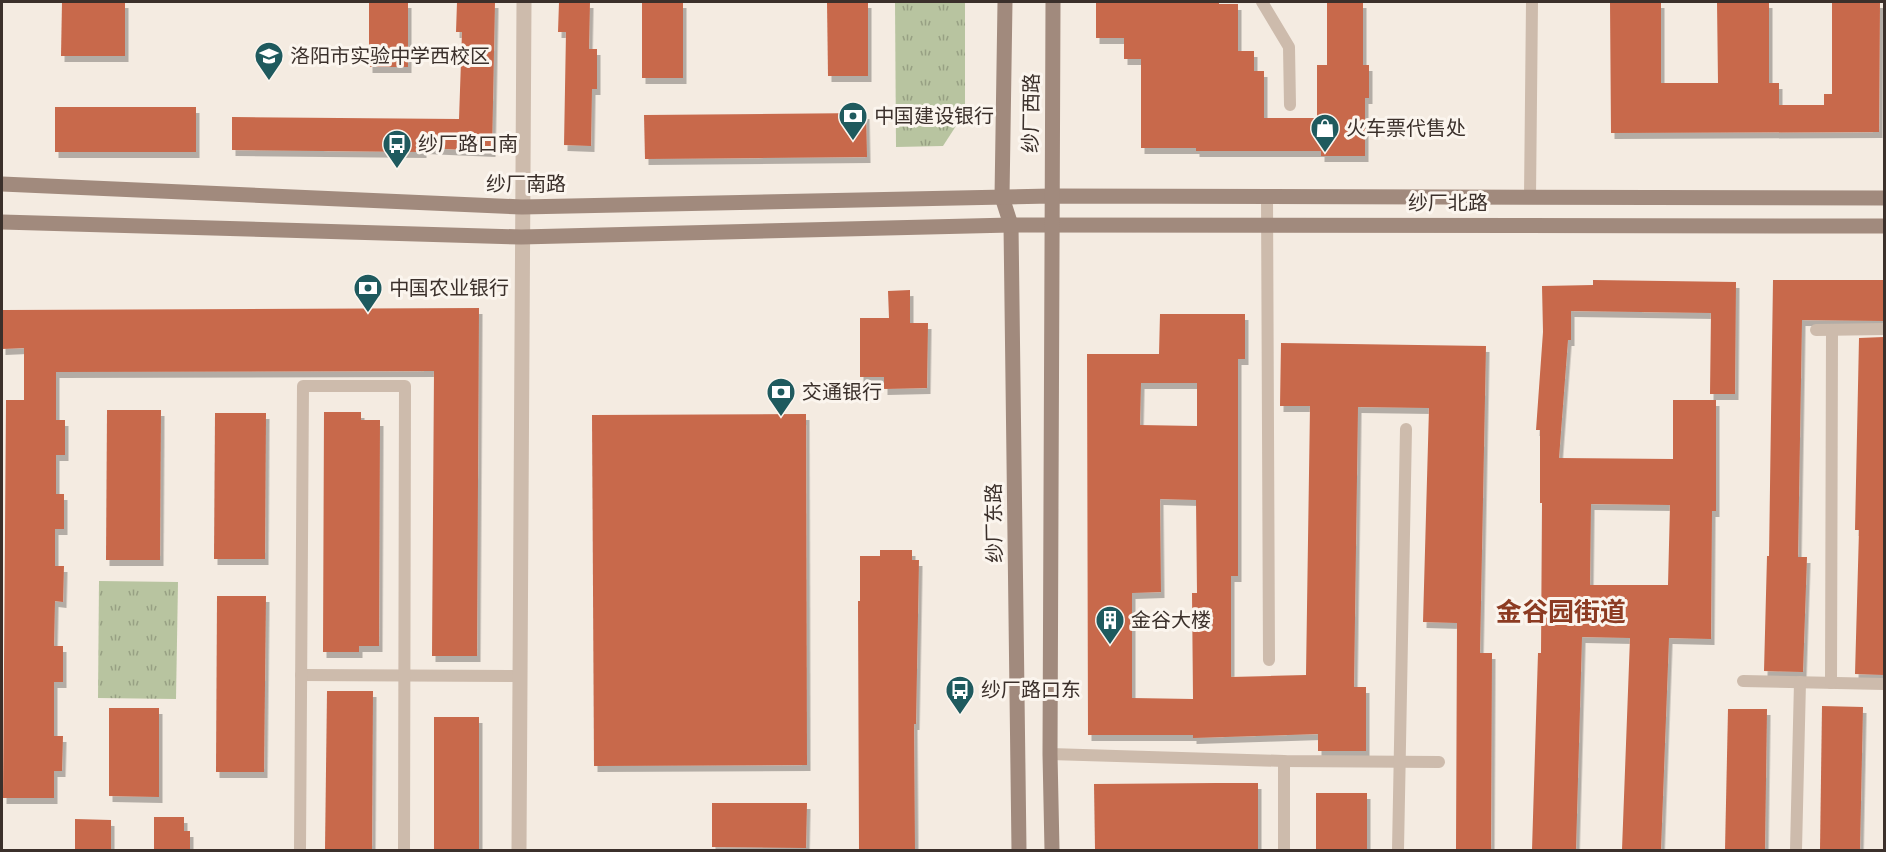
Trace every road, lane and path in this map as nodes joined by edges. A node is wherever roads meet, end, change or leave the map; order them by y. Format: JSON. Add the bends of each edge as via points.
{"nodes":[{"id":1,"x":524,"y":2,"type":"edge"},
{"id":2,"x":1005,"y":2,"type":"edge"},
{"id":3,"x":1053,"y":2,"type":"edge"},
{"id":4,"x":1262,"y":2,"type":"edge"},
{"id":5,"x":1532,"y":2,"type":"edge"},
{"id":6,"x":1290,"y":105,"type":"dead end"},
{"id":7,"x":2,"y":184,"type":"edge"},
{"id":8,"x":1002,"y":196,"type":"junction"},
{"id":9,"x":1051,"y":196,"type":"junction"},
{"id":10,"x":1268,"y":196,"type":"junction"},
{"id":11,"x":1530,"y":196,"type":"junction"},
{"id":12,"x":1884,"y":198,"type":"edge"},
{"id":13,"x":522,"y":207,"type":"junction"},
{"id":14,"x":2,"y":222,"type":"edge"},
{"id":15,"x":1268,"y":224,"type":"junction"},
{"id":16,"x":1011,"y":225,"type":"junction"},
{"id":17,"x":1052,"y":225,"type":"junction"},
{"id":18,"x":1884,"y":225,"type":"edge"},
{"id":19,"x":521,"y":237,"type":"junction"},
{"id":20,"x":1884,"y":329,"type":"edge"},
{"id":21,"x":1816,"y":330,"type":"dead end"},
{"id":22,"x":1832,"y":330,"type":"junction"},
{"id":23,"x":1406,"y":429,"type":"dead end"},
{"id":24,"x":1269,"y":660,"type":"dead end"},
{"id":25,"x":301,"y":675,"type":"junction"},
{"id":26,"x":404,"y":675,"type":"junction"},
{"id":27,"x":520,"y":676,"type":"junction"},
{"id":28,"x":1743,"y":681,"type":"dead end"},
{"id":29,"x":1800,"y":682,"type":"junction"},
{"id":30,"x":1831,"y":683,"type":"junction"},
{"id":31,"x":1884,"y":684,"type":"edge"},
{"id":32,"x":1050,"y":754,"type":"junction"},
{"id":33,"x":1284,"y":761,"type":"junction"},
{"id":34,"x":1400,"y":762,"type":"junction"},
{"id":35,"x":1439,"y":762,"type":"dead end"},
{"id":36,"x":300,"y":850,"type":"edge"},
{"id":37,"x":404,"y":850,"type":"edge"},
{"id":38,"x":519,"y":850,"type":"edge"},
{"id":39,"x":1019,"y":850,"type":"edge"},
{"id":40,"x":1052,"y":850,"type":"edge"},
{"id":41,"x":1284,"y":850,"type":"edge"},
{"id":42,"x":1398,"y":850,"type":"edge"},
{"id":43,"x":1796,"y":850,"type":"edge"}],
"edges":[{"from":1,"to":13,"type":"street"},
{"from":2,"to":8,"type":"main road","name":"纱厂西路"},
{"from":3,"to":9,"type":"main road","name":"纱厂西路"},
{"from":4,"to":6,"type":"lane","via":[[1289,47]]},
{"from":5,"to":11,"type":"lane"},
{"from":7,"to":13,"type":"main road","name":"纱厂南路"},
{"from":8,"to":9,"type":"main road","name":"纱厂南路"},
{"from":8,"to":13,"type":"main road","name":"纱厂南路"},
{"from":8,"to":16,"type":"main road","name":"纱厂东路"},
{"from":9,"to":10,"type":"main road","name":"纱厂北路"},
{"from":9,"to":17,"type":"main road","name":"纱厂西路"},
{"from":10,"to":11,"type":"main road","name":"纱厂北路"},
{"from":10,"to":15,"type":"lane"},
{"from":11,"to":12,"type":"main road","name":"纱厂北路"},
{"from":13,"to":19,"type":"street"},
{"from":14,"to":19,"type":"main road"},
{"from":15,"to":17,"type":"main road","name":"纱厂北路"},
{"from":15,"to":18,"type":"main road","name":"纱厂北路"},
{"from":15,"to":24,"type":"lane"},
{"from":16,"to":17,"type":"main road","name":"纱厂北路"},
{"from":16,"to":19,"type":"main road"},
{"from":16,"to":39,"type":"main road","name":"纱厂东路"},
{"from":17,"to":32,"type":"main road"},
{"from":19,"to":27,"type":"street"},
{"from":20,"to":22,"type":"lane"},
{"from":21,"to":22,"type":"lane"},
{"from":22,"to":30,"type":"lane"},
{"from":23,"to":34,"type":"lane"},
{"from":25,"to":26,"type":"lane"},
{"from":25,"to":26,"type":"lane","via":[[303,386],[405,386]]},
{"from":25,"to":36,"type":"lane"},
{"from":26,"to":27,"type":"lane"},
{"from":26,"to":37,"type":"lane"},
{"from":27,"to":38,"type":"street"},
{"from":28,"to":29,"type":"lane"},
{"from":29,"to":30,"type":"lane"},
{"from":29,"to":43,"type":"lane"},
{"from":30,"to":31,"type":"lane"},
{"from":32,"to":33,"type":"lane"},
{"from":32,"to":40,"type":"main road"},
{"from":33,"to":34,"type":"lane"},
{"from":33,"to":41,"type":"lane"},
{"from":34,"to":35,"type":"lane"},
{"from":34,"to":42,"type":"lane"}]}
